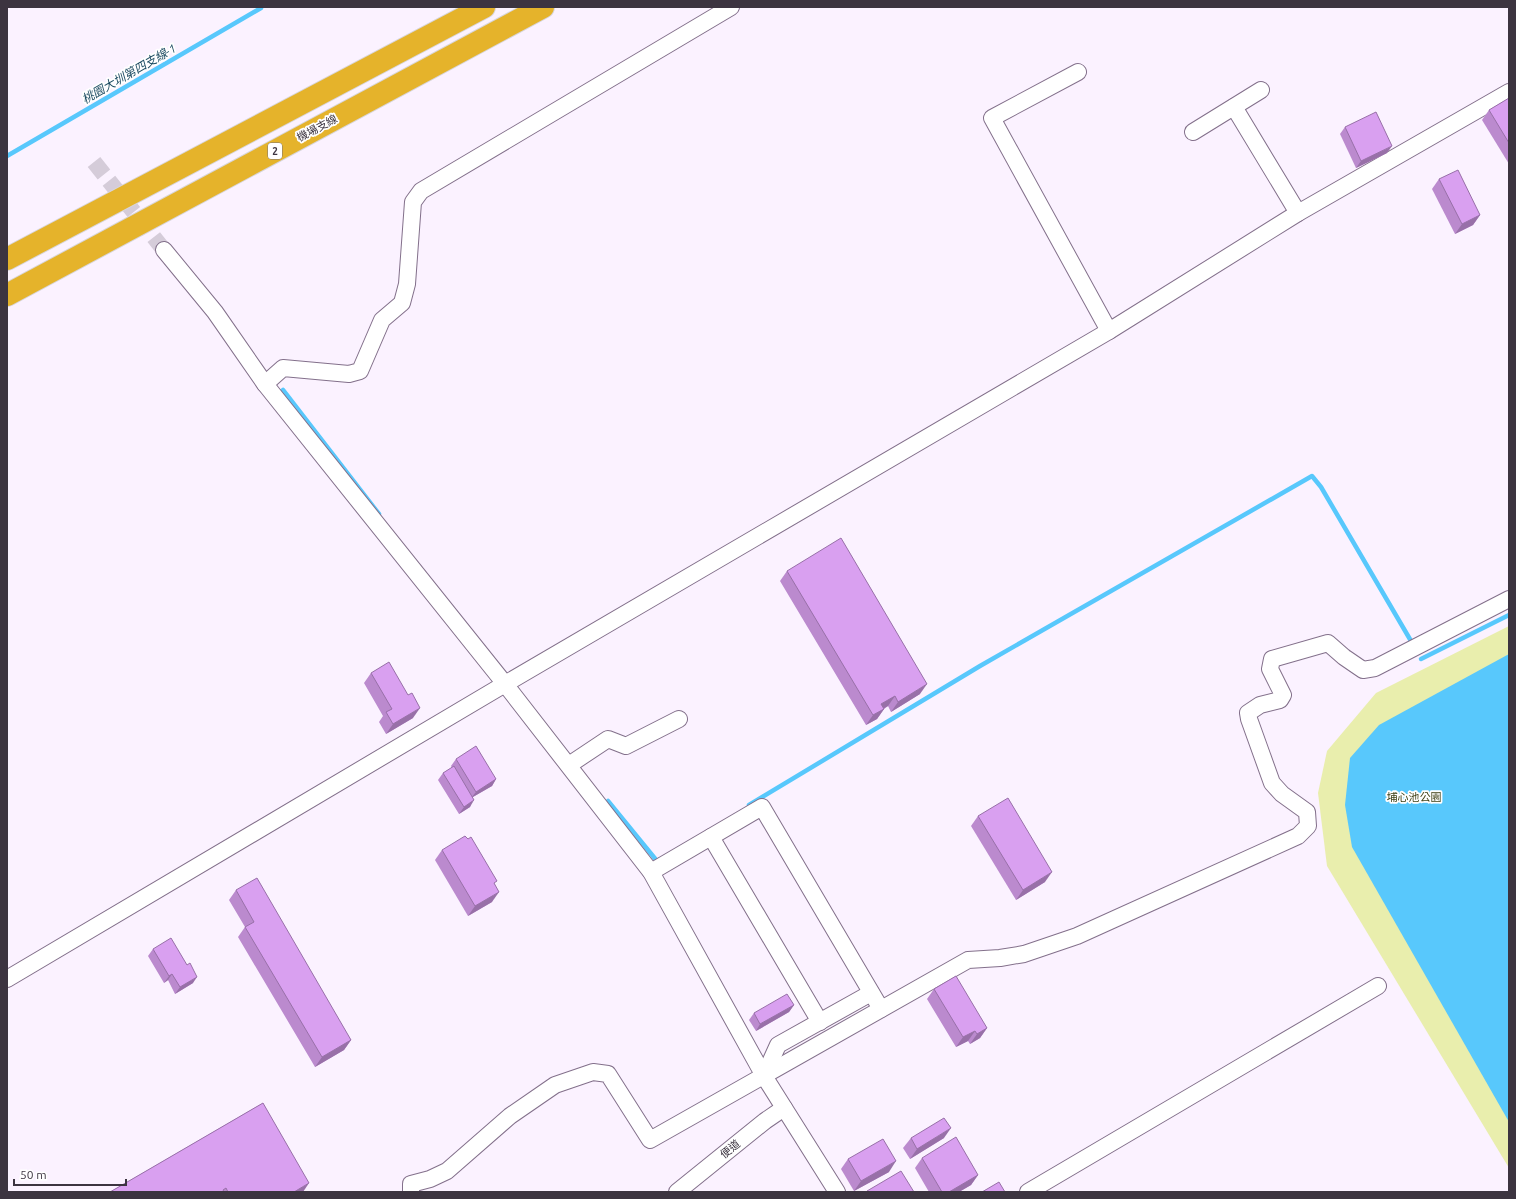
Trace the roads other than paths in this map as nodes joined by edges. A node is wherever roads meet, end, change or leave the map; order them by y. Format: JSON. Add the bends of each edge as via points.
{"nodes":[{"id":1,"x":484,"y":7,"type":"edge"},
{"id":2,"x":543,"y":7,"type":"edge"},
{"id":3,"x":731,"y":7,"type":"edge"},
{"id":4,"x":1078,"y":72,"type":"dead end"},
{"id":5,"x":1261,"y":90,"type":"dead end"},
{"id":6,"x":1509,"y":92,"type":"edge"},
{"id":7,"x":1234,"y":107,"type":"junction"},
{"id":8,"x":1193,"y":132,"type":"dead end"},
{"id":9,"x":1298,"y":213,"type":"junction"},
{"id":10,"x":164,"y":250,"type":"tunnel mouth"},
{"id":11,"x":7,"y":259,"type":"edge"},
{"id":12,"x":7,"y":295,"type":"edge"},
{"id":13,"x":1109,"y":331,"type":"junction"},
{"id":14,"x":265,"y":384,"type":"junction"},
{"id":15,"x":1509,"y":599,"type":"edge"},
{"id":16,"x":505,"y":684,"type":"junction"},
{"id":17,"x":679,"y":719,"type":"dead end"},
{"id":18,"x":569,"y":766,"type":"junction"},
{"id":19,"x":711,"y":837,"type":"junction"},
{"id":20,"x":651,"y":872,"type":"junction"},
{"id":21,"x":7,"y":979,"type":"edge"},
{"id":22,"x":1378,"y":986,"type":"dead end"},
{"id":23,"x":871,"y":993,"type":"junction"},
{"id":24,"x":881,"y":1009,"type":"junction"},
{"id":25,"x":820,"y":1022,"type":"junction"},
{"id":26,"x":764,"y":1076,"type":"junction"},
{"id":27,"x":784,"y":1108,"type":"junction"},
{"id":28,"x":411,"y":1192,"type":"edge"},
{"id":29,"x":677,"y":1192,"type":"edge"},
{"id":30,"x":837,"y":1192,"type":"edge"},
{"id":31,"x":1028,"y":1192,"type":"edge"}],
"edges":[{"from":1,"to":11,"type":"highway"},
{"from":2,"to":12,"type":"highway","name":"機場支線","number":"2"},
{"from":3,"to":14,"type":"street","via":[[421,191],[412,202],[407,284],[402,303],[382,320],[360,372],[349,374],[283,368]]},
{"from":4,"to":13,"type":"street","via":[[992,118]]},
{"from":5,"to":7,"type":"street"},
{"from":6,"to":9,"type":"street"},
{"from":7,"to":8,"type":"street"},
{"from":7,"to":9,"type":"street"},
{"from":9,"to":13,"type":"street"},
{"from":10,"to":14,"type":"street","via":[[215,312]]},
{"from":13,"to":16,"type":"street"},
{"from":14,"to":16,"type":"street"},
{"from":15,"to":24,"type":"street","via":[[1375,668],[1363,670],[1344,658],[1328,643],[1272,659],[1270,669],[1283,695],[1280,700],[1260,704],[1248,713],[1272,783],[1282,794],[1307,812],[1308,826],[1298,836],[1076,936],[1024,954],[968,960]]},
{"from":16,"to":18,"type":"street"},
{"from":16,"to":21,"type":"street"},
{"from":17,"to":18,"type":"street","via":[[626,746],[608,739]]},
{"from":18,"to":20,"type":"street"},
{"from":19,"to":20,"type":"street"},
{"from":19,"to":23,"type":"street","via":[[762,807]]},
{"from":19,"to":25,"type":"street"},
{"from":20,"to":26,"type":"street"},
{"from":22,"to":31,"type":"street"},
{"from":23,"to":24,"type":"street"},
{"from":23,"to":25,"type":"street"},
{"from":24,"to":26,"type":"street"},
{"from":25,"to":26,"type":"street","via":[[778,1045]]},
{"from":26,"to":27,"type":"street"},
{"from":26,"to":28,"type":"street","via":[[650,1140],[608,1074],[593,1072],[555,1085],[510,1116],[447,1171],[411,1184]]},
{"from":27,"to":29,"type":"street","name":"便道"},
{"from":27,"to":30,"type":"street"}]}
